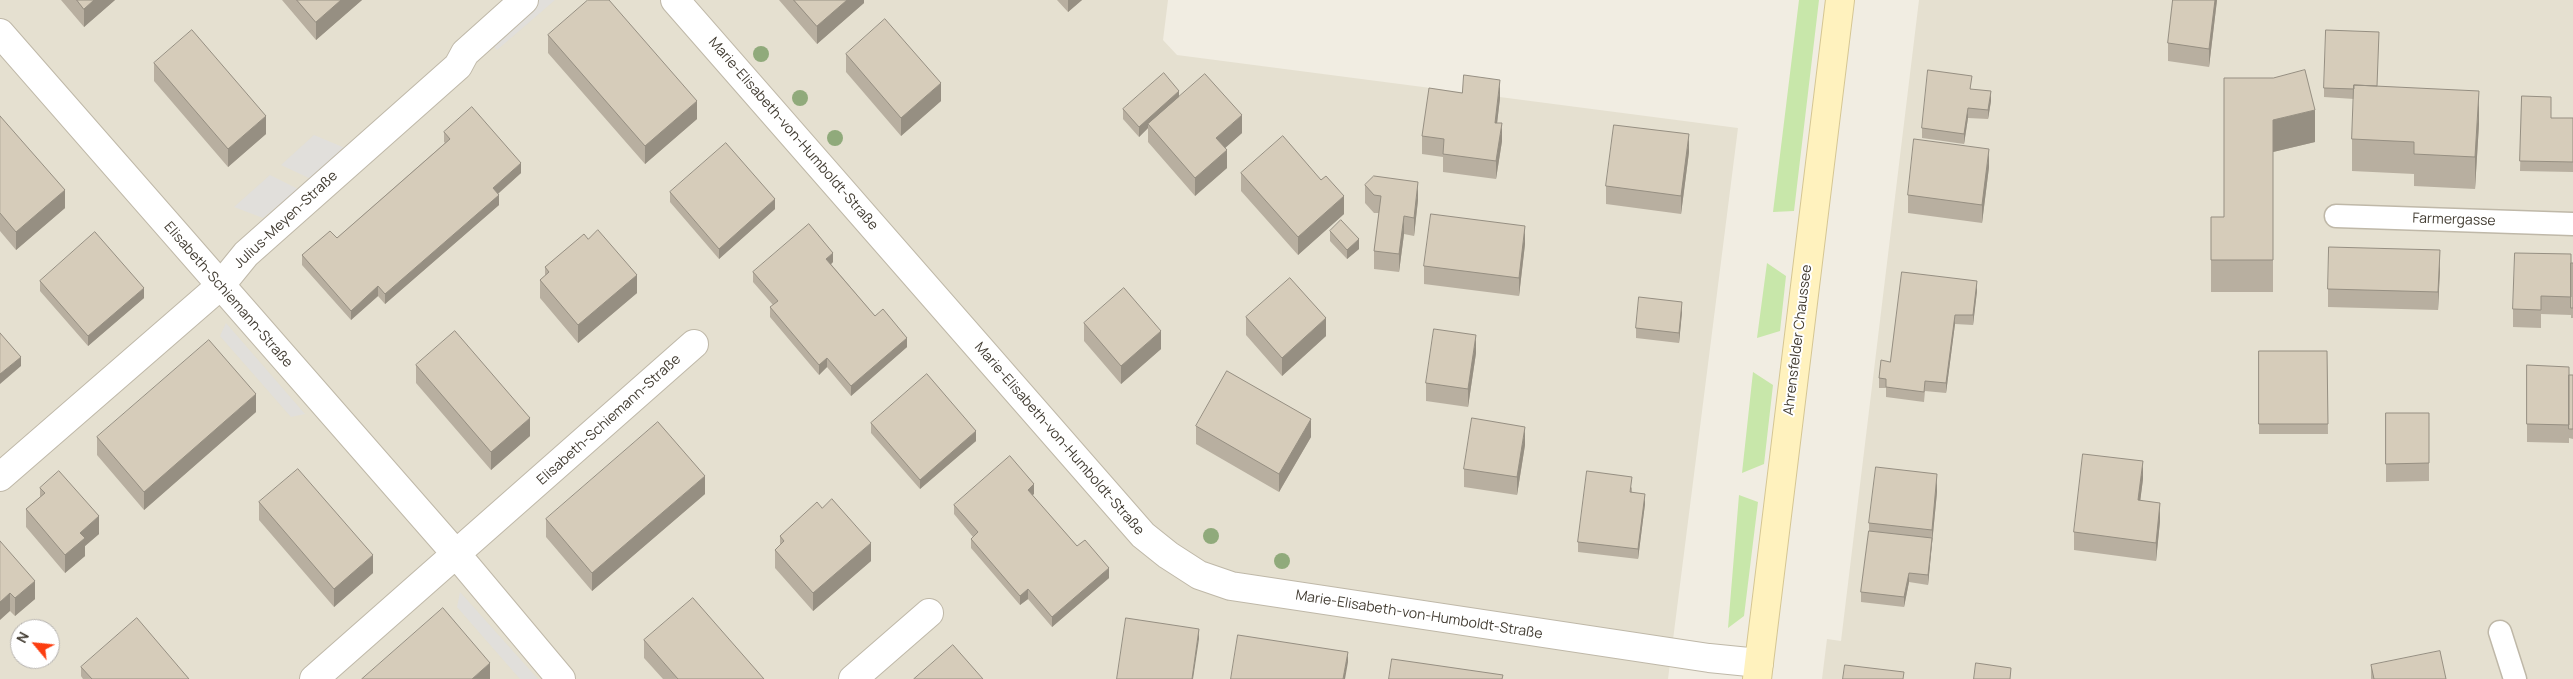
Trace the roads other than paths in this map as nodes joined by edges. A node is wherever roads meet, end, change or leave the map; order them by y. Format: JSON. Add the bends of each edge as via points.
{"nodes":[{"id":1,"x":524,"y":0,"type":"edge"},
{"id":2,"x":675,"y":0,"type":"edge"},
{"id":3,"x":1840,"y":0,"type":"edge"},
{"id":4,"x":0,"y":33,"type":"edge"},
{"id":5,"x":2336,"y":216,"type":"dead end"},
{"id":6,"x":2573,"y":224,"type":"edge"},
{"id":7,"x":220,"y":286,"type":"junction"},
{"id":8,"x":694,"y":344,"type":"dead end"},
{"id":9,"x":0,"y":477,"type":"edge"},
{"id":10,"x":457,"y":555,"type":"junction"},
{"id":11,"x":929,"y":613,"type":"dead end"},
{"id":12,"x":2500,"y":632,"type":"dead end"},
{"id":13,"x":1758,"y":671,"type":"edge"},
{"id":14,"x":314,"y":679,"type":"edge"},
{"id":15,"x":561,"y":679,"type":"edge"},
{"id":16,"x":853,"y":679,"type":"edge"},
{"id":17,"x":2515,"y":679,"type":"edge"}],
"edges":[{"from":1,"to":7,"type":"street","name":"Julius-Meyen-Straße","via":[[465,53],[458,66],[246,254]]},
{"from":2,"to":13,"type":"street","name":"Marie-Elisabeth-von-Humboldt-Straße","via":[[1143,535],[1199,575],[1231,586],[1692,656]]},
{"from":3,"to":13,"type":"main road","name":"Ahrensfelder Chaussee"},
{"from":4,"to":7,"type":"street","name":"Elisabeth-Schiemann-Straße"},
{"from":5,"to":6,"type":"lane","name":"Farmergasse"},
{"from":7,"to":9,"type":"street","name":"Julius-Meyen-Straße"},
{"from":7,"to":10,"type":"street","name":"Elisabeth-Schiemann-Straße"},
{"from":8,"to":10,"type":"street","name":"Elisabeth-Schiemann-Straße"},
{"from":10,"to":14,"type":"street","name":"Elisabeth-Schiemann-Straße"},
{"from":10,"to":15,"type":"street","name":"Elisabeth-Schiemann-Straße"},
{"from":11,"to":16,"type":"street"},
{"from":12,"to":17,"type":"lane"}]}
